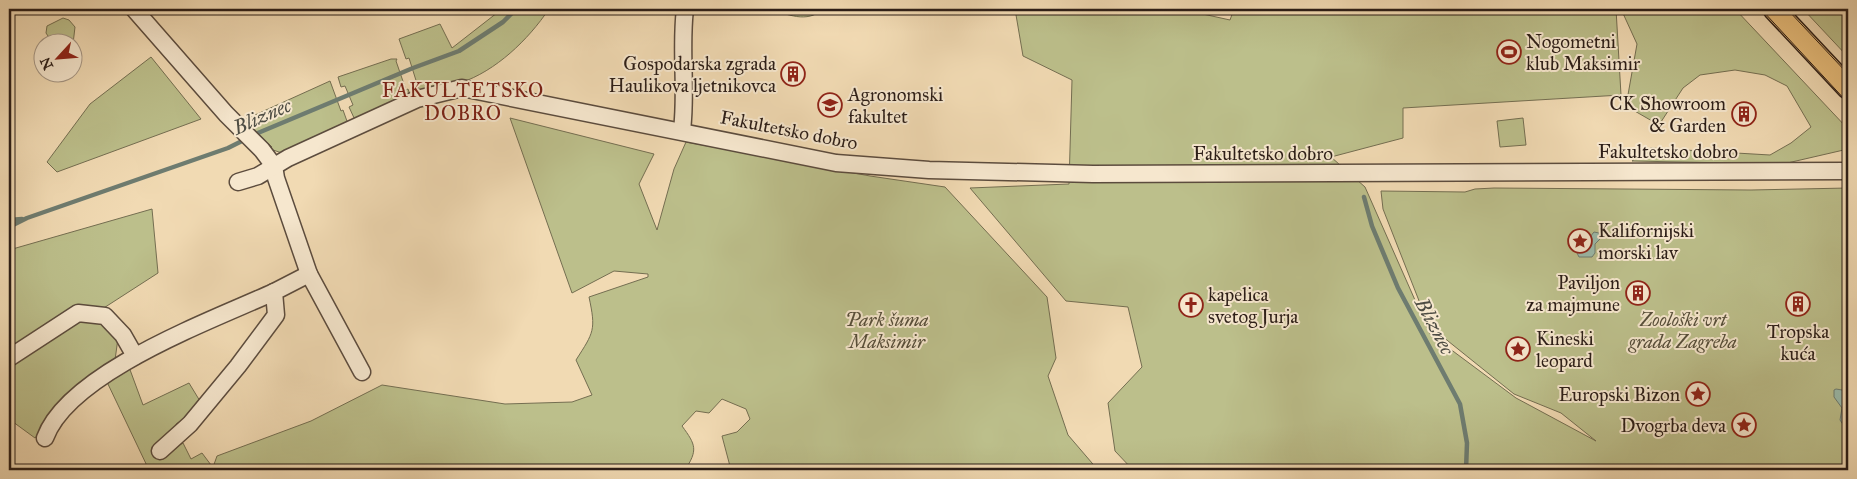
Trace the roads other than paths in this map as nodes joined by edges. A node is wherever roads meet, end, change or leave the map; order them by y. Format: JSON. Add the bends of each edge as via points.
{"nodes":[{"id":1,"x":134,"y":9,"type":"edge"},
{"id":2,"x":685,"y":9,"type":"edge"},
{"id":3,"x":1774,"y":9,"type":"edge"},
{"id":4,"x":1848,"y":88,"type":"edge"},
{"id":5,"x":682,"y":130,"type":"junction"},
{"id":6,"x":274,"y":166,"type":"junction"},
{"id":7,"x":1848,"y":171,"type":"edge"},
{"id":8,"x":238,"y":182,"type":"dead end"},
{"id":9,"x":308,"y":274,"type":"junction"},
{"id":10,"x":274,"y":292,"type":"junction"},
{"id":11,"x":135,"y":356,"type":"junction"},
{"id":12,"x":9,"y":358,"type":"edge"},
{"id":13,"x":362,"y":372,"type":"dead end"},
{"id":14,"x":45,"y":438,"type":"dead end"},
{"id":15,"x":160,"y":451,"type":"dead end"}],
"edges":[{"from":1,"to":6,"type":"street"},
{"from":2,"to":5,"type":"street"},
{"from":3,"to":4,"type":"main road"},
{"from":5,"to":6,"type":"street","name":"Fakultetsko dobro","via":[[462,88],[417,99]]},
{"from":5,"to":7,"type":"street","name":"Fakultetsko dobro","via":[[836,163],[929,170],[1093,174]]},
{"from":6,"to":8,"type":"street","name":"Fakultetsko dobro","via":[[258,176]]},
{"from":6,"to":9,"type":"street"},
{"from":9,"to":10,"type":"street"},
{"from":9,"to":13,"type":"street"},
{"from":10,"to":11,"type":"street"},
{"from":10,"to":15,"type":"street","via":[[276,315],[190,424]]},
{"from":11,"to":12,"type":"street","via":[[123,335],[104,316],[78,312]]},
{"from":11,"to":14,"type":"street","via":[[86,388],[63,410]]}]}
